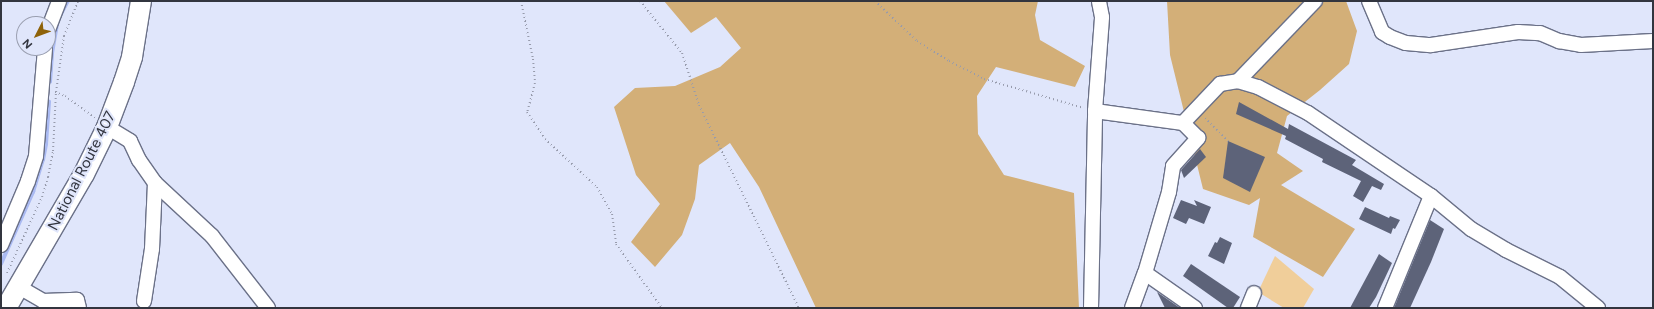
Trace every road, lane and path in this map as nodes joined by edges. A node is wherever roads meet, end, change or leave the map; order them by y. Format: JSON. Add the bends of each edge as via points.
{"nodes":[{"id":1,"x":59,"y":1,"type":"edge"},
{"id":2,"x":141,"y":1,"type":"edge"},
{"id":3,"x":521,"y":1,"type":"edge"},
{"id":4,"x":640,"y":1,"type":"edge"},
{"id":5,"x":875,"y":1,"type":"edge"},
{"id":6,"x":1099,"y":1,"type":"edge"},
{"id":7,"x":1315,"y":1,"type":"edge"},
{"id":8,"x":1370,"y":1,"type":"edge"},
{"id":9,"x":53,"y":16,"type":"edge"},
{"id":10,"x":1653,"y":41,"type":"edge"},
{"id":11,"x":43,"y":56,"type":"edge"},
{"id":12,"x":1238,"y":81,"type":"junction"},
{"id":13,"x":41,"y":90,"type":"junction"},
{"id":14,"x":1197,"y":110,"type":"junction"},
{"id":15,"x":1095,"y":111,"type":"junction"},
{"id":16,"x":1183,"y":123,"type":"junction"},
{"id":17,"x":107,"y":127,"type":"junction"},
{"id":18,"x":1228,"y":141,"type":"dead end"},
{"id":19,"x":155,"y":183,"type":"junction"},
{"id":20,"x":1431,"y":196,"type":"junction"},
{"id":21,"x":1,"y":245,"type":"edge"},
{"id":22,"x":1144,"y":273,"type":"junction"},
{"id":23,"x":19,"y":287,"type":"junction"},
{"id":24,"x":1254,"y":293,"type":"dead end"},
{"id":25,"x":144,"y":301,"type":"dead end"},
{"id":26,"x":6,"y":308,"type":"edge"},
{"id":27,"x":79,"y":308,"type":"edge"},
{"id":28,"x":268,"y":308,"type":"edge"},
{"id":29,"x":662,"y":308,"type":"edge"},
{"id":30,"x":799,"y":308,"type":"edge"},
{"id":31,"x":1091,"y":308,"type":"edge"},
{"id":32,"x":1132,"y":308,"type":"edge"},
{"id":33,"x":1195,"y":308,"type":"edge"},
{"id":34,"x":1248,"y":308,"type":"edge"},
{"id":35,"x":1385,"y":308,"type":"edge"},
{"id":36,"x":1598,"y":308,"type":"edge"}],
"edges":[{"from":1,"to":9,"type":"street"},
{"from":2,"to":17,"type":"highway","name":"National Route 407","via":[[132,56]]},
{"from":3,"to":29,"type":"path","via":[[534,59],[535,83],[526,112],[545,139],[597,187],[612,214],[616,244]]},
{"from":4,"to":30,"type":"path","via":[[682,53],[699,105]]},
{"from":5,"to":15,"type":"path","via":[[917,41],[984,79]]},
{"from":6,"to":15,"type":"street","via":[[1102,17]]},
{"from":7,"to":12,"type":"street"},
{"from":8,"to":10,"type":"street","via":[[1382,32],[1406,43],[1431,45],[1518,32],[1540,33],[1559,41],[1581,45]]},
{"from":11,"to":13,"type":"street"},
{"from":12,"to":14,"type":"street","via":[[1220,84]]},
{"from":12,"to":20,"type":"street","via":[[1269,92],[1308,113]]},
{"from":13,"to":17,"type":"path","via":[[65,96]]},
{"from":13,"to":21,"type":"street","via":[[36,156]]},
{"from":14,"to":16,"type":"street"},
{"from":14,"to":18,"type":"path"},
{"from":15,"to":16,"type":"street"},
{"from":15,"to":31,"type":"street"},
{"from":16,"to":22,"type":"street","via":[[1198,138],[1173,166],[1169,192]]},
{"from":17,"to":19,"type":"street","via":[[130,141]]},
{"from":17,"to":23,"type":"highway","name":"National Route 407","via":[[84,174]]},
{"from":19,"to":25,"type":"street","via":[[152,249]]},
{"from":19,"to":28,"type":"street","via":[[212,236]]},
{"from":20,"to":35,"type":"street"},
{"from":20,"to":36,"type":"street","via":[[1471,229],[1560,277]]},
{"from":22,"to":32,"type":"street"},
{"from":22,"to":33,"type":"street"},
{"from":23,"to":26,"type":"highway","name":"National Route 407"},
{"from":23,"to":27,"type":"street","via":[[43,301],[77,300]]},
{"from":24,"to":34,"type":"street"}]}
